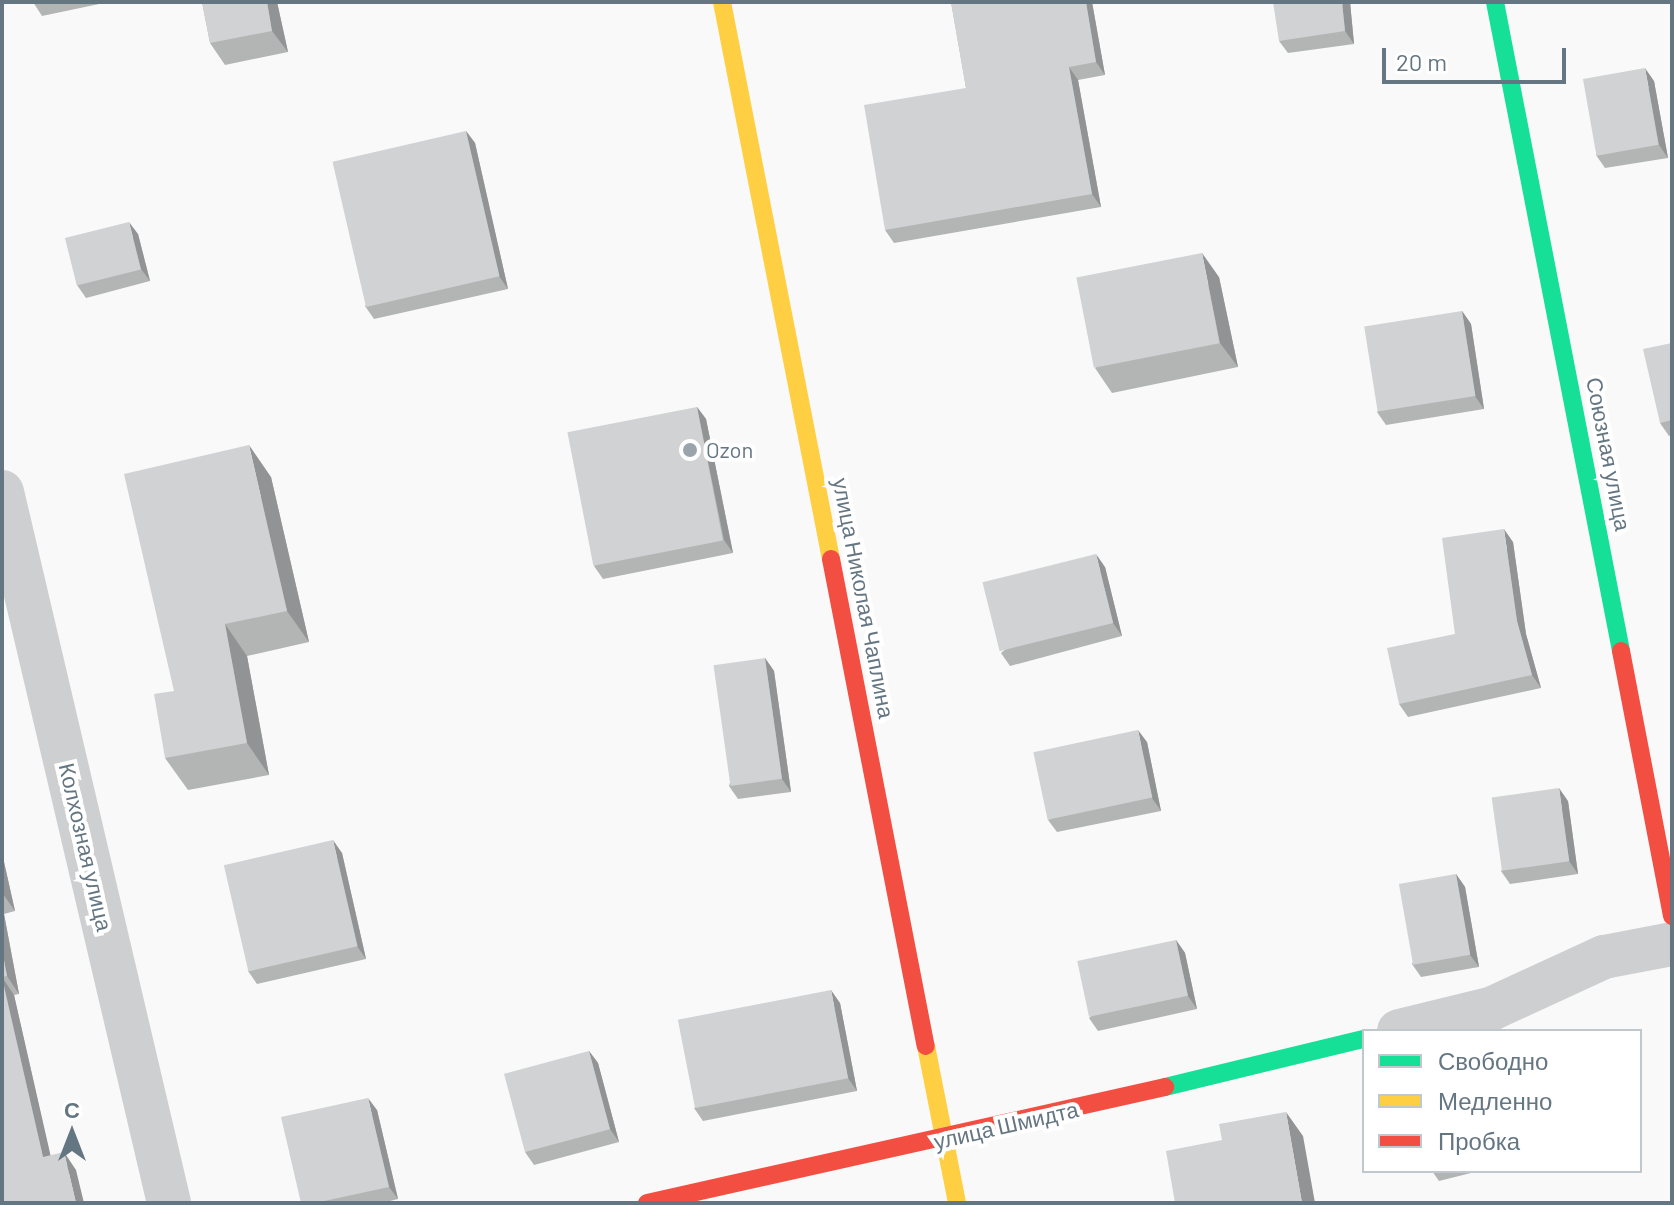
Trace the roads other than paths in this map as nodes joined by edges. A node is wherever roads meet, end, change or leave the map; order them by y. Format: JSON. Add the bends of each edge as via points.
{"nodes":[{"id":1,"x":722,"y":2,"type":"edge"},
{"id":2,"x":1495,"y":2,"type":"edge"},
{"id":3,"x":2,"y":492,"type":"edge"},
{"id":4,"x":1672,"y":916,"type":"edge"},
{"id":5,"x":1672,"y":944,"type":"edge"},
{"id":6,"x":1407,"y":1029,"type":"edge"},
{"id":7,"x":1362,"y":1039,"type":"edge"},
{"id":8,"x":945,"y":1140,"type":"junction"},
{"id":9,"x":169,"y":1203,"type":"edge"},
{"id":10,"x":647,"y":1203,"type":"edge"},
{"id":11,"x":957,"y":1203,"type":"edge"}],
"edges":[{"from":1,"to":8,"type":"street","name":"улица Николая Чаплина"},
{"from":2,"to":4,"type":"street","name":"Союзная улица"},
{"from":3,"to":9,"type":"street","name":"Колхозная улица"},
{"from":5,"to":6,"type":"street","via":[[1604,957],[1493,1008]]},
{"from":7,"to":8,"type":"street","name":"улица Шмидта"},
{"from":8,"to":10,"type":"street","name":"улица Шмидта"},
{"from":8,"to":11,"type":"street","name":"улица Николая Чаплина"}]}
